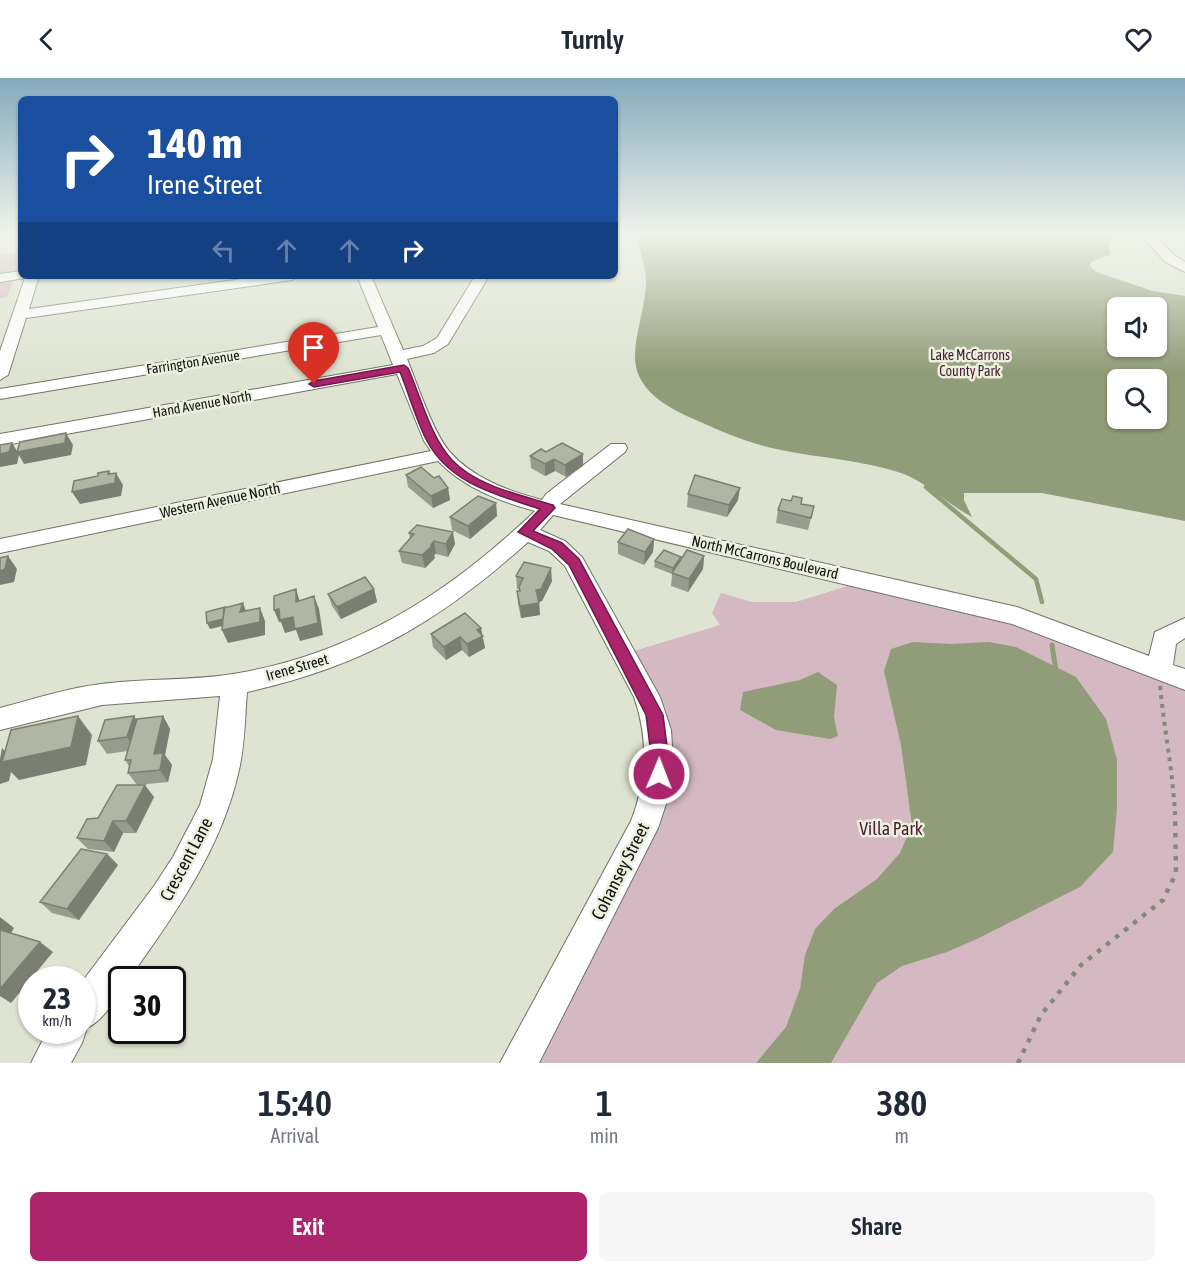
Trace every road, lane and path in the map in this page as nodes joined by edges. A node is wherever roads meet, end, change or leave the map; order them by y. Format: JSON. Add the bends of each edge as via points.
{"nodes":[{"id":1,"x":31,"y":280,"type":"edge"},
{"id":2,"x":264,"y":280,"type":"edge"},
{"id":3,"x":365,"y":280,"type":"edge"},
{"id":4,"x":481,"y":280,"type":"edge"},
{"id":5,"x":21,"y":314,"type":"junction"},
{"id":6,"x":387,"y":330,"type":"junction"},
{"id":7,"x":401,"y":362,"type":"junction"},
{"id":8,"x":0,"y":375,"type":"edge"},
{"id":9,"x":0,"y":394,"type":"edge"},
{"id":10,"x":0,"y":440,"type":"edge"},
{"id":11,"x":618,"y":448,"type":"dead end"},
{"id":12,"x":440,"y":454,"type":"junction"},
{"id":13,"x":549,"y":508,"type":"junction"},
{"id":14,"x":525,"y":532,"type":"junction"},
{"id":15,"x":0,"y":546,"type":"edge"},
{"id":16,"x":1185,"y":627,"type":"edge"},
{"id":17,"x":1159,"y":670,"type":"junction"},
{"id":18,"x":1185,"y":680,"type":"edge"},
{"id":19,"x":234,"y":684,"type":"junction"},
{"id":20,"x":0,"y":719,"type":"edge"},
{"id":21,"x":96,"y":994,"type":"edge"},
{"id":22,"x":61,"y":1044,"type":"edge"},
{"id":23,"x":50,"y":1063,"type":"edge"},
{"id":24,"x":519,"y":1063,"type":"edge"},
{"id":25,"x":1018,"y":1063,"type":"edge"}],
"edges":[{"from":1,"to":5,"type":"street"},
{"from":2,"to":5,"type":"street"},
{"from":3,"to":6,"type":"street","name":"North McCarrons Boulevard"},
{"from":4,"to":7,"type":"street","via":[[443,341]]},
{"from":5,"to":8,"type":"street"},
{"from":6,"to":7,"type":"street","name":"North McCarrons Boulevard"},
{"from":6,"to":9,"type":"street","name":"Farrington Avenue"},
{"from":7,"to":10,"type":"street","name":"Hand Avenue North"},
{"from":7,"to":12,"type":"street","name":"North McCarrons Boulevard"},
{"from":11,"to":13,"type":"street","name":"Irene Street","via":[[553,498]]},
{"from":12,"to":13,"type":"street","name":"North McCarrons Boulevard","via":[[448,464],[478,483]]},
{"from":12,"to":15,"type":"street","name":"Western Avenue North"},
{"from":13,"to":14,"type":"street","name":"Irene Street"},
{"from":13,"to":17,"type":"street","name":"North McCarrons Boulevard","via":[[1017,616]]},
{"from":14,"to":19,"type":"street","name":"Irene Street","via":[[449,598],[384,636],[306,666]]},
{"from":14,"to":24,"type":"street","name":"Cohansey Street","via":[[557,546],[574,562],[655,715],[661,762],[652,808],[643,828]]},
{"from":16,"to":17,"type":"street","via":[[1164,639]]},
{"from":17,"to":18,"type":"street","name":"North McCarrons Boulevard"},
{"from":17,"to":25,"type":"path","via":[[1165,740],[1173,777],[1176,873],[1163,900],[1081,965],[1041,1015]]},
{"from":19,"to":20,"type":"street","name":"Irene Street","via":[[102,694]]},
{"from":19,"to":21,"type":"street","name":"Crescent Lane","via":[[225,771],[213,809],[154,919]]},
{"from":22,"to":23,"type":"street"}]}
